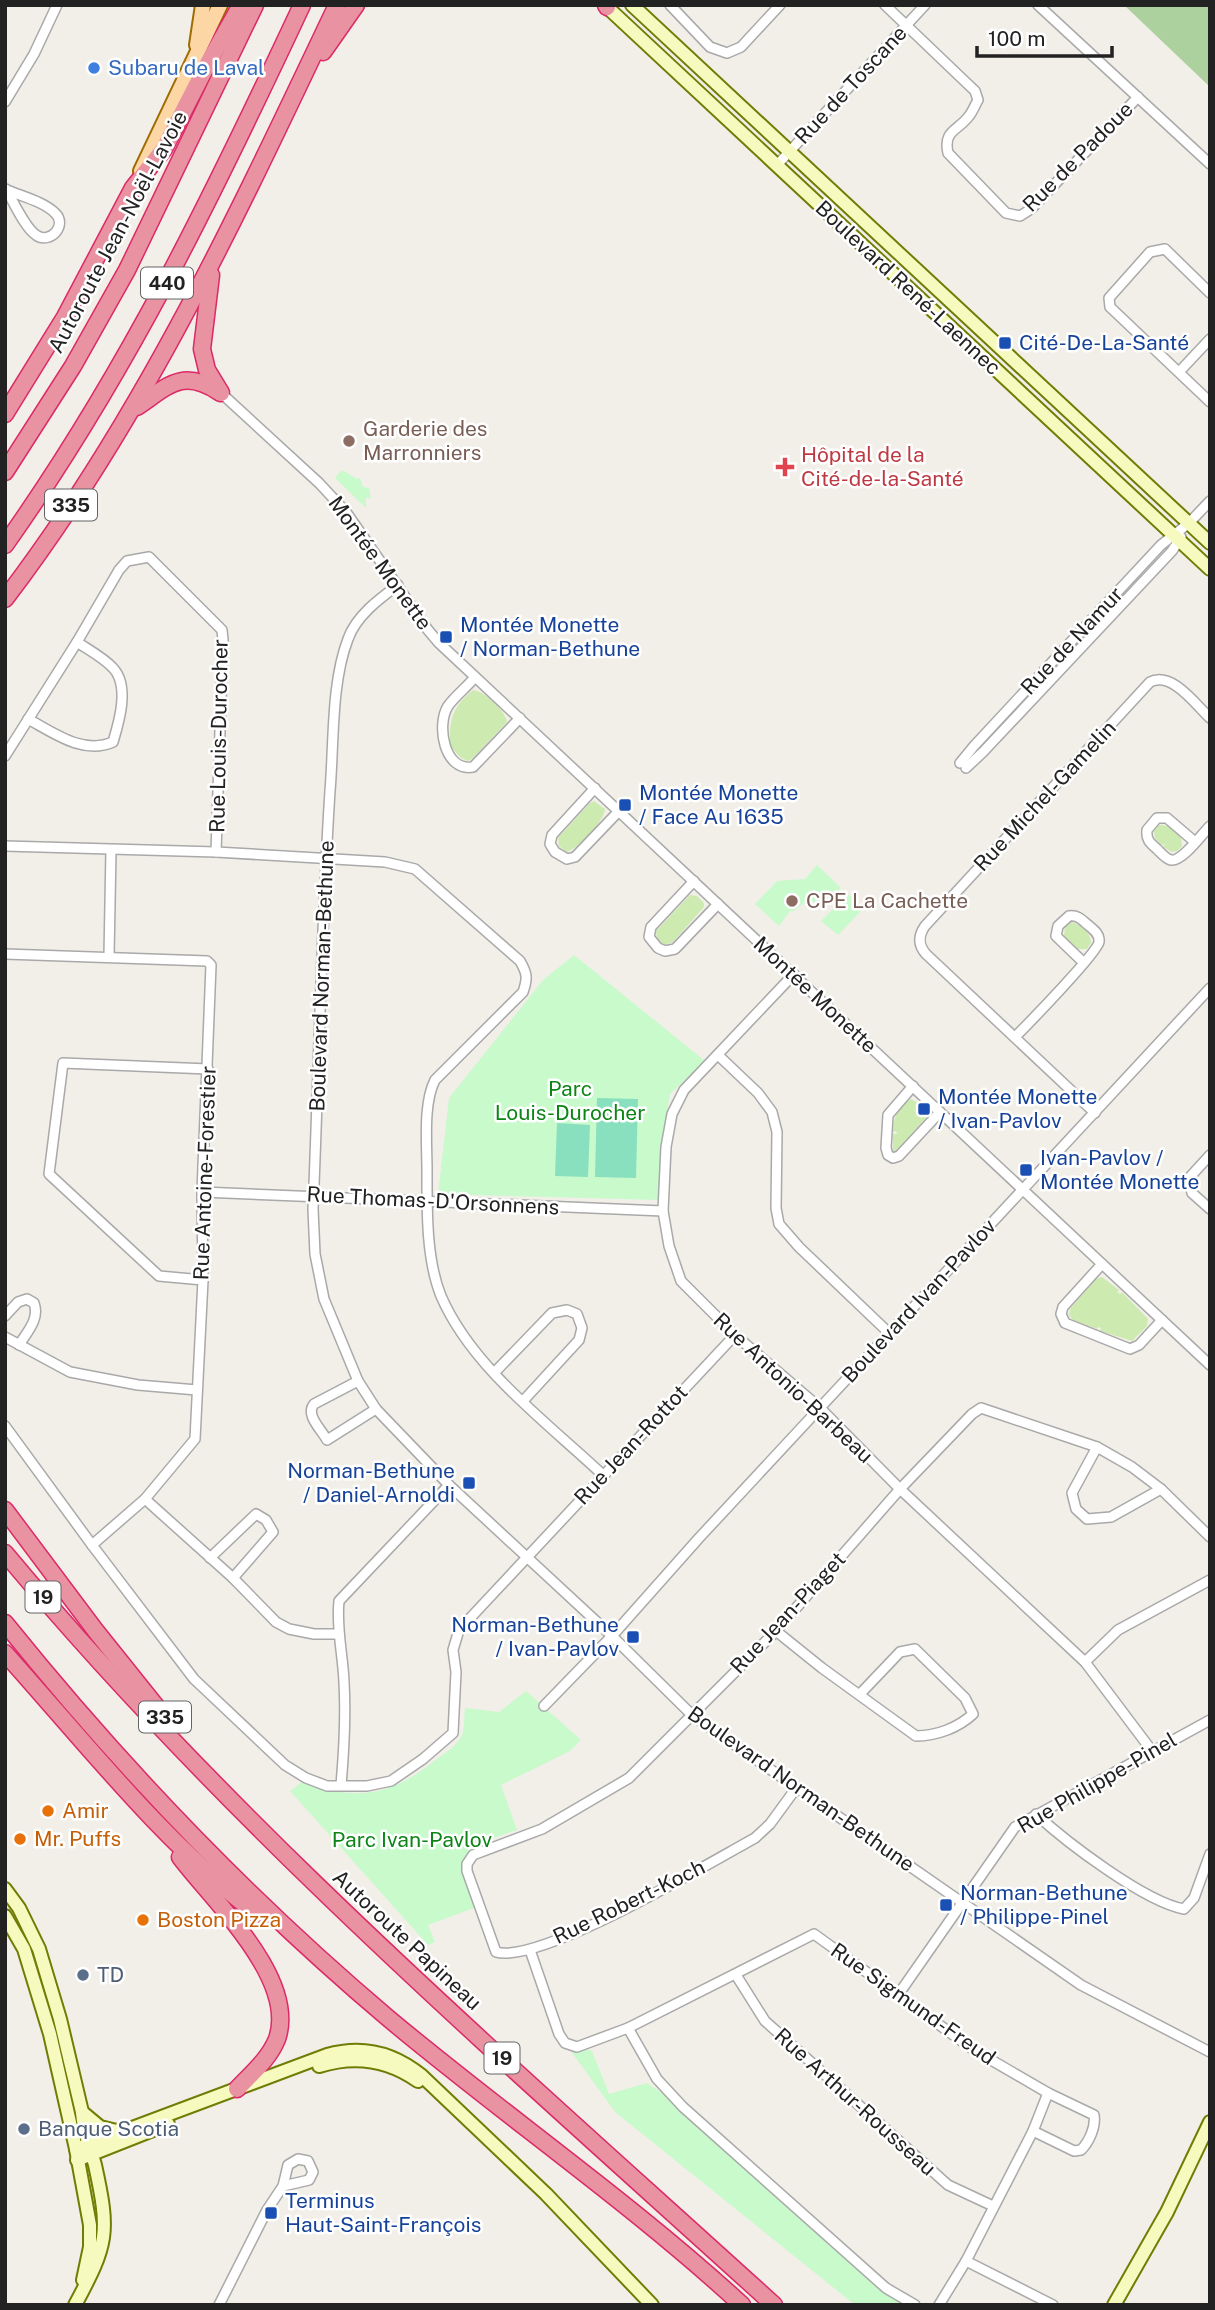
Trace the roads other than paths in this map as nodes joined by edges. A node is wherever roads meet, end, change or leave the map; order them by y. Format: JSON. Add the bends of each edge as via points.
{"nodes":[{"id":1,"x":57,"y":5,"type":"edge"},
{"id":2,"x":202,"y":5,"type":"edge"},
{"id":3,"x":220,"y":5,"type":"edge"},
{"id":4,"x":241,"y":5,"type":"edge"},
{"id":5,"x":256,"y":5,"type":"edge"},
{"id":6,"x":302,"y":5,"type":"edge"},
{"id":7,"x":337,"y":5,"type":"edge"},
{"id":8,"x":356,"y":5,"type":"edge"},
{"id":9,"x":632,"y":5,"type":"edge"},
{"id":10,"x":670,"y":5,"type":"edge"},
{"id":11,"x":780,"y":5,"type":"edge"},
{"id":12,"x":885,"y":5,"type":"edge"},
{"id":13,"x":925,"y":5,"type":"edge"},
{"id":14,"x":1038,"y":5,"type":"edge"},
{"id":15,"x":606,"y":6,"type":"edge"},
{"id":16,"x":906,"y":25,"type":"junction"},
{"id":17,"x":195,"y":59,"type":"junction"},
{"id":18,"x":300,"y":83,"type":"junction"},
{"id":19,"x":1138,"y":97,"type":"junction"},
{"id":20,"x":5,"y":102,"type":"edge"},
{"id":21,"x":790,"y":151,"type":"junction"},
{"id":22,"x":1210,"y":164,"type":"edge"},
{"id":23,"x":776,"y":165,"type":"junction"},
{"id":24,"x":133,"y":188,"type":"junction"},
{"id":25,"x":6,"y":189,"type":"edge"},
{"id":26,"x":211,"y":268,"type":"junction"},
{"id":27,"x":1210,"y":293,"type":"edge"},
{"id":28,"x":1210,"y":339,"type":"edge"},
{"id":29,"x":1179,"y":372,"type":"junction"},
{"id":30,"x":221,"y":393,"type":"junction"},
{"id":31,"x":1210,"y":402,"type":"edge"},
{"id":32,"x":130,"y":412,"type":"junction"},
{"id":33,"x":5,"y":414,"type":"edge"},
{"id":34,"x":5,"y":472,"type":"edge"},
{"id":35,"x":1210,"y":500,"type":"edge"},
{"id":36,"x":1189,"y":523,"type":"junction"},
{"id":37,"x":1176,"y":538,"type":"junction"},
{"id":38,"x":1210,"y":543,"type":"edge"},
{"id":39,"x":5,"y":545,"type":"edge"},
{"id":40,"x":1210,"y":569,"type":"edge"},
{"id":41,"x":398,"y":585,"type":"junction"},
{"id":42,"x":6,"y":598,"type":"edge"},
{"id":43,"x":77,"y":642,"type":"junction"},
{"id":44,"x":475,"y":677,"type":"junction"},
{"id":45,"x":520,"y":718,"type":"junction"},
{"id":46,"x":1210,"y":718,"type":"edge"},
{"id":47,"x":28,"y":719,"type":"junction"},
{"id":48,"x":5,"y":756,"type":"edge"},
{"id":49,"x":963,"y":765,"type":"dead end"},
{"id":50,"x":595,"y":788,"type":"junction"},
{"id":51,"x":619,"y":811,"type":"junction"},
{"id":52,"x":1210,"y":826,"type":"edge"},
{"id":53,"x":1195,"y":842,"type":"junction"},
{"id":54,"x":5,"y":846,"type":"edge"},
{"id":55,"x":111,"y":850,"type":"junction"},
{"id":56,"x":216,"y":852,"type":"junction"},
{"id":57,"x":326,"y":858,"type":"junction"},
{"id":58,"x":694,"y":881,"type":"junction"},
{"id":59,"x":718,"y":904,"type":"junction"},
{"id":60,"x":5,"y":954,"type":"edge"},
{"id":61,"x":109,"y":956,"type":"junction"},
{"id":62,"x":1084,"y":963,"type":"junction"},
{"id":63,"x":794,"y":974,"type":"junction"},
{"id":64,"x":1210,"y":988,"type":"edge"},
{"id":65,"x":1015,"y":1037,"type":"junction"},
{"id":66,"x":718,"y":1055,"type":"junction"},
{"id":67,"x":208,"y":1069,"type":"junction"},
{"id":68,"x":913,"y":1086,"type":"junction"},
{"id":69,"x":940,"y":1112,"type":"junction"},
{"id":70,"x":1095,"y":1113,"type":"junction"},
{"id":71,"x":1210,"y":1155,"type":"edge"},
{"id":72,"x":1023,"y":1189,"type":"junction"},
{"id":73,"x":202,"y":1192,"type":"junction"},
{"id":74,"x":313,"y":1196,"type":"junction"},
{"id":75,"x":427,"y":1203,"type":"junction"},
{"id":76,"x":1210,"y":1209,"type":"edge"},
{"id":77,"x":663,"y":1211,"type":"junction"},
{"id":78,"x":1102,"y":1264,"type":"junction"},
{"id":79,"x":202,"y":1280,"type":"junction"},
{"id":80,"x":5,"y":1316,"type":"edge"},
{"id":81,"x":1162,"y":1320,"type":"junction"},
{"id":82,"x":889,"y":1333,"type":"junction"},
{"id":83,"x":735,"y":1335,"type":"junction"},
{"id":84,"x":5,"y":1337,"type":"edge"},
{"id":85,"x":19,"y":1345,"type":"junction"},
{"id":86,"x":1210,"y":1365,"type":"edge"},
{"id":87,"x":494,"y":1373,"type":"junction"},
{"id":88,"x":358,"y":1381,"type":"junction"},
{"id":89,"x":197,"y":1390,"type":"junction"},
{"id":90,"x":523,"y":1401,"type":"junction"},
{"id":91,"x":820,"y":1408,"type":"junction"},
{"id":92,"x":376,"y":1409,"type":"junction"},
{"id":93,"x":5,"y":1426,"type":"edge"},
{"id":94,"x":1097,"y":1447,"type":"junction"},
{"id":95,"x":604,"y":1476,"type":"junction"},
{"id":96,"x":449,"y":1485,"type":"junction"},
{"id":97,"x":900,"y":1489,"type":"junction"},
{"id":98,"x":1161,"y":1489,"type":"junction"},
{"id":99,"x":145,"y":1499,"type":"junction"},
{"id":100,"x":5,"y":1510,"type":"edge"},
{"id":101,"x":1210,"y":1537,"type":"edge"},
{"id":102,"x":92,"y":1545,"type":"junction"},
{"id":103,"x":5,"y":1553,"type":"edge"},
{"id":104,"x":528,"y":1556,"type":"junction"},
{"id":105,"x":210,"y":1558,"type":"junction"},
{"id":106,"x":233,"y":1578,"type":"junction"},
{"id":107,"x":1210,"y":1580,"type":"edge"},
{"id":108,"x":5,"y":1623,"type":"edge"},
{"id":109,"x":776,"y":1631,"type":"junction"},
{"id":110,"x":338,"y":1634,"type":"junction"},
{"id":111,"x":612,"y":1636,"type":"junction"},
{"id":112,"x":5,"y":1653,"type":"edge"},
{"id":113,"x":1085,"y":1662,"type":"junction"},
{"id":114,"x":859,"y":1694,"type":"junction"},
{"id":115,"x":544,"y":1706,"type":"dead end"},
{"id":116,"x":692,"y":1715,"type":"junction"},
{"id":117,"x":1210,"y":1720,"type":"edge"},
{"id":118,"x":1152,"y":1751,"type":"junction"},
{"id":119,"x":341,"y":1785,"type":"junction"},
{"id":120,"x":797,"y":1787,"type":"junction"},
{"id":121,"x":236,"y":1804,"type":"junction"},
{"id":122,"x":148,"y":1812,"type":"junction"},
{"id":123,"x":1036,"y":1815,"type":"junction"},
{"id":124,"x":473,"y":1854,"type":"joint"},
{"id":125,"x":1210,"y":1854,"type":"edge"},
{"id":126,"x":5,"y":1889,"type":"edge"},
{"id":127,"x":964,"y":1903,"type":"junction"},
{"id":128,"x":5,"y":1916,"type":"edge"},
{"id":129,"x":530,"y":1950,"type":"junction"},
{"id":130,"x":336,"y":1973,"type":"junction"},
{"id":131,"x":736,"y":1975,"type":"junction"},
{"id":132,"x":898,"y":1995,"type":"junction"},
{"id":133,"x":628,"y":2028,"type":"junction"},
{"id":134,"x":1210,"y":2052,"type":"edge"},
{"id":135,"x":237,"y":2089,"type":"junction"},
{"id":136,"x":1048,"y":2093,"type":"junction"},
{"id":137,"x":82,"y":2112,"type":"junction"},
{"id":138,"x":467,"y":2120,"type":"junction"},
{"id":139,"x":1210,"y":2122,"type":"edge"},
{"id":140,"x":1033,"y":2131,"type":"junction"},
{"id":141,"x":122,"y":2133,"type":"junction"},
{"id":142,"x":83,"y":2152,"type":"junction"},
{"id":143,"x":282,"y":2186,"type":"dead end"},
{"id":144,"x":993,"y":2206,"type":"junction"},
{"id":145,"x":966,"y":2260,"type":"junction"},
{"id":146,"x":76,"y":2304,"type":"edge"},
{"id":147,"x":219,"y":2305,"type":"edge"},
{"id":148,"x":652,"y":2305,"type":"edge"},
{"id":149,"x":743,"y":2305,"type":"edge"},
{"id":150,"x":774,"y":2305,"type":"edge"},
{"id":151,"x":915,"y":2305,"type":"edge"},
{"id":152,"x":939,"y":2305,"type":"edge"},
{"id":153,"x":1054,"y":2305,"type":"edge"},
{"id":154,"x":1114,"y":2305,"type":"edge"}],
"edges":[{"from":1,"to":20,"type":"street"},
{"from":2,"to":17,"type":"main road"},
{"from":3,"to":17,"type":"main road"},
{"from":4,"to":24,"type":"highway","via":[[164,149]]},
{"from":5,"to":34,"type":"highway","name":"Autoroute Jean-Noël-Lavoie","number":"440","via":[[127,270]]},
{"from":6,"to":39,"type":"highway","number":"440","via":[[150,314],[86,423]]},
{"from":7,"to":18,"type":"highway","number":"335"},
{"from":8,"to":18,"type":"highway"},
{"from":9,"to":21,"type":"street","name":"Boulevard René-Laennec"},
{"from":10,"to":11,"type":"street","via":[[710,47],[727,53],[741,47]]},
{"from":12,"to":16,"type":"street","name":"Rue de Padoue"},
{"from":13,"to":16,"type":"street","name":"Rue de Toscane"},
{"from":14,"to":19,"type":"street"},
{"from":15,"to":23,"type":"street","name":"Boulevard René-Laennec"},
{"from":16,"to":19,"type":"street","name":"Rue de Padoue","via":[[975,91],[978,100],[950,133],[945,142],[947,153],[1006,213],[1020,216],[1031,209]]},
{"from":16,"to":21,"type":"street","name":"Rue de Toscane"},
{"from":17,"to":24,"type":"main road"},
{"from":18,"to":26,"type":"highway","number":"335"},
{"from":19,"to":22,"type":"street"},
{"from":21,"to":23,"type":"street","name":"Rue de Toscane"},
{"from":21,"to":36,"type":"street","name":"Boulevard René-Laennec"},
{"from":23,"to":37,"type":"street","name":"Boulevard René-Laennec"},
{"from":24,"to":33,"type":"highway","via":[[65,317]]},
{"from":25,"to":25,"type":"street","via":[[35,234],[44,238],[57,231],[60,223],[53,211]]},
{"from":26,"to":30,"type":"highway","via":[[202,349]]},
{"from":26,"to":32,"type":"highway","number":"335"},
{"from":27,"to":29,"type":"street","via":[[1165,249],[1150,252],[1109,298],[1110,307]]},
{"from":28,"to":29,"type":"street"},
{"from":29,"to":31,"type":"street"},
{"from":30,"to":32,"type":"highway","via":[[196,380],[180,380]]},
{"from":30,"to":41,"type":"street","name":"Montée Monette","via":[[335,499]]},
{"from":32,"to":42,"type":"highway","number":"335"},
{"from":35,"to":36,"type":"street","name":"Rue de Namur"},
{"from":36,"to":37,"type":"street","name":"Rue de Namur"},
{"from":36,"to":38,"type":"street","name":"Boulevard René-Laennec"},
{"from":37,"to":40,"type":"street","name":"Boulevard René-Laennec"},
{"from":37,"to":49,"type":"street","name":"Rue de Namur","via":[[1163,542],[974,746]]},
{"from":41,"to":44,"type":"street","name":"Montée Monette","via":[[431,634]]},
{"from":41,"to":57,"type":"street","name":"Boulevard Norman-Bethune","via":[[362,617],[348,638],[338,683]]},
{"from":43,"to":47,"type":"street","name":"Rue Louis-Durocher"},
{"from":43,"to":47,"type":"street","via":[[115,669],[121,685],[121,712],[113,742],[100,748],[73,744]]},
{"from":43,"to":56,"type":"street","name":"Rue Louis-Durocher","via":[[119,570],[137,557],[149,557],[222,630]]},
{"from":44,"to":45,"type":"street","name":"Montée Monette"},
{"from":44,"to":45,"type":"street","via":[[446,711],[444,747],[449,756],[464,767],[473,767]]},
{"from":45,"to":50,"type":"street","name":"Montée Monette"},
{"from":46,"to":65,"type":"street","name":"Rue Michel-Gamelin","via":[[1171,682],[1150,682],[923,928],[924,952]]},
{"from":47,"to":48,"type":"street","name":"Rue Louis-Durocher"},
{"from":50,"to":51,"type":"street","name":"Montée Monette"},
{"from":50,"to":51,"type":"street","via":[[551,835],[555,852],[567,859],[576,857]]},
{"from":51,"to":58,"type":"street","name":"Montée Monette"},
{"from":52,"to":53,"type":"street"},
{"from":53,"to":53,"type":"street","via":[[1165,817],[1155,820],[1146,832],[1149,841],[1172,860]]},
{"from":54,"to":55,"type":"street","name":"Rue Louis-Durocher"},
{"from":55,"to":56,"type":"street","name":"Rue Louis-Durocher"},
{"from":55,"to":61,"type":"street"},
{"from":56,"to":57,"type":"street","name":"Rue Louis-Durocher"},
{"from":57,"to":74,"type":"street","name":"Boulevard Norman-Bethune"},
{"from":57,"to":75,"type":"street","name":"Rue Louis-Durocher","via":[[415,869],[526,971],[523,992],[430,1089]]},
{"from":58,"to":59,"type":"street","name":"Montée Monette"},
{"from":58,"to":59,"type":"street","via":[[651,927],[649,937],[658,948],[675,949]]},
{"from":59,"to":63,"type":"street","name":"Montée Monette"},
{"from":60,"to":61,"type":"street","name":"Rue Antoine-Forestier"},
{"from":61,"to":67,"type":"street","name":"Rue Antoine-Forestier","via":[[206,961],[211,965]]},
{"from":62,"to":62,"type":"street","via":[[1098,946],[1099,937],[1079,917],[1069,916],[1058,926],[1056,936]]},
{"from":62,"to":65,"type":"street"},
{"from":63,"to":66,"type":"street","name":"Rue Antonio-Barbeau"},
{"from":63,"to":68,"type":"street","name":"Montée Monette"},
{"from":64,"to":70,"type":"street","name":"Boulevard Ivan-Pavlov"},
{"from":65,"to":70,"type":"street","name":"Rue Michel-Gamelin"},
{"from":66,"to":77,"type":"street","name":"Rue Antonio-Barbeau","via":[[684,1090],[672,1114]]},
{"from":66,"to":82,"type":"street","via":[[772,1112],[777,1132],[779,1224]]},
{"from":67,"to":73,"type":"street","name":"Rue Antoine-Forestier"},
{"from":67,"to":79,"type":"street","via":[[64,1063],[49,1174],[159,1276]]},
{"from":68,"to":69,"type":"street","name":"Montée Monette"},
{"from":68,"to":69,"type":"street","via":[[888,1115],[888,1155],[899,1156]]},
{"from":69,"to":72,"type":"street","name":"Montée Monette"},
{"from":70,"to":72,"type":"street","name":"Boulevard Ivan-Pavlov"},
{"from":71,"to":76,"type":"street","via":[[1189,1178],[1192,1193]]},
{"from":72,"to":78,"type":"street","name":"Montée Monette"},
{"from":72,"to":82,"type":"street","name":"Boulevard Ivan-Pavlov"},
{"from":73,"to":74,"type":"street","name":"Rue Thomas-D'Orsonnens"},
{"from":73,"to":79,"type":"street","name":"Rue Antoine-Forestier"},
{"from":74,"to":75,"type":"street","name":"Rue Thomas-D'Orsonnens"},
{"from":74,"to":88,"type":"street","name":"Boulevard Norman-Bethune","via":[[315,1254],[324,1299]]},
{"from":75,"to":77,"type":"street","name":"Rue Thomas-D'Orsonnens"},
{"from":75,"to":87,"type":"street","name":"Rue Louis-Durocher","via":[[430,1250],[440,1294],[465,1340]]},
{"from":77,"to":83,"type":"street","name":"Rue Antonio-Barbeau","via":[[681,1281]]},
{"from":78,"to":81,"type":"street","name":"Montée Monette"},
{"from":78,"to":81,"type":"street","via":[[1063,1307],[1065,1323],[1130,1349]]},
{"from":79,"to":89,"type":"street","name":"Rue Antoine-Forestier"},
{"from":80,"to":85,"type":"street","via":[[18,1301],[34,1303],[36,1318]]},
{"from":81,"to":86,"type":"street","name":"Montée Monette"},
{"from":82,"to":91,"type":"street","name":"Boulevard Ivan-Pavlov"},
{"from":83,"to":91,"type":"street","name":"Rue Antonio-Barbeau"},
{"from":83,"to":95,"type":"street","name":"Rue Jean-Rottot"},
{"from":84,"to":85,"type":"street"},
{"from":85,"to":89,"type":"street","via":[[70,1372]]},
{"from":87,"to":90,"type":"street","name":"Rue Louis-Durocher"},
{"from":87,"to":90,"type":"street","via":[[552,1313],[568,1310],[577,1314],[582,1328],[579,1340]]},
{"from":88,"to":92,"type":"street","name":"Boulevard Norman-Bethune"},
{"from":88,"to":92,"type":"street","via":[[314,1404],[310,1415],[327,1440]]},
{"from":89,"to":99,"type":"street","name":"Rue Antoine-Forestier","via":[[195,1439]]},
{"from":90,"to":95,"type":"street","name":"Rue Louis-Durocher"},
{"from":91,"to":97,"type":"street","name":"Rue Antonio-Barbeau"},
{"from":91,"to":111,"type":"street","name":"Boulevard Ivan-Pavlov"},
{"from":92,"to":96,"type":"street","name":"Boulevard Norman-Bethune"},
{"from":93,"to":102,"type":"street"},
{"from":94,"to":97,"type":"street","name":"Rue Jean-Piaget","via":[[981,1409]]},
{"from":94,"to":98,"type":"street","name":"Rue Jean-Piaget"},
{"from":94,"to":98,"type":"street","via":[[1072,1493],[1076,1509],[1087,1520],[1111,1517]]},
{"from":95,"to":104,"type":"street","name":"Rue Jean-Rottot"},
{"from":96,"to":104,"type":"street","name":"Boulevard Norman-Bethune"},
{"from":96,"to":110,"type":"street","via":[[339,1601]]},
{"from":97,"to":109,"type":"street","name":"Rue Jean-Piaget"},
{"from":97,"to":113,"type":"street","name":"Rue Antonio-Barbeau"},
{"from":98,"to":101,"type":"street","name":"Rue Jean-Piaget"},
{"from":99,"to":102,"type":"street","name":"Rue Antoine-Forestier"},
{"from":99,"to":105,"type":"street"},
{"from":100,"to":121,"type":"highway","number":"335"},
{"from":102,"to":119,"type":"street","via":[[194,1679],[285,1765],[327,1786]]},
{"from":103,"to":121,"type":"highway","name":"Autoroute Papineau","number":"19","via":[[90,1651]]},
{"from":104,"to":111,"type":"street","name":"Boulevard Norman-Bethune"},
{"from":104,"to":119,"type":"street","via":[[459,1630],[453,1650],[453,1733],[391,1780],[367,1786]]},
{"from":105,"to":106,"type":"street"},
{"from":105,"to":106,"type":"street","via":[[256,1514],[266,1520],[273,1532]]},
{"from":106,"to":110,"type":"street","via":[[276,1622],[289,1629]]},
{"from":107,"to":113,"type":"street","via":[[1118,1630]]},
{"from":108,"to":130,"type":"highway","number":"19","via":[[158,1801]]},
{"from":109,"to":114,"type":"street"},
{"from":109,"to":116,"type":"street","name":"Rue Jean-Piaget"},
{"from":110,"to":119,"type":"street","via":[[346,1714]]},
{"from":111,"to":115,"type":"street","name":"Boulevard Ivan-Pavlov"},
{"from":111,"to":116,"type":"street","name":"Boulevard Norman-Bethune"},
{"from":112,"to":122,"type":"highway"},
{"from":113,"to":118,"type":"street","name":"Rue Antonio-Barbeau"},
{"from":114,"to":114,"type":"street","via":[[900,1652],[915,1649],[965,1698],[973,1714],[931,1736],[916,1736]]},
{"from":116,"to":120,"type":"street","name":"Boulevard Norman-Bethune"},
{"from":116,"to":124,"type":"street","name":"Rue Jean-Piaget","via":[[629,1778],[606,1794],[542,1829]]},
{"from":117,"to":118,"type":"street","name":"Rue Philippe-Pinel"},
{"from":118,"to":123,"type":"street","name":"Rue Philippe-Pinel"},
{"from":120,"to":127,"type":"street","name":"Boulevard Norman-Bethune"},
{"from":120,"to":129,"type":"street","name":"Rue Robert-Koch","via":[[755,1838],[595,1924]]},
{"from":121,"to":150,"type":"highway","name":"Autoroute Papineau","number":"19","via":[[374,1940]]},
{"from":122,"to":130,"type":"highway","via":[[226,1891]]},
{"from":122,"to":135,"type":"highway","via":[[259,1956],[275,1987],[280,2010],[276,2040],[267,2058]]},
{"from":123,"to":125,"type":"street","via":[[1110,1871],[1172,1907],[1184,1909],[1194,1898]]},
{"from":123,"to":127,"type":"street","name":"Rue Philippe-Pinel","via":[[1015,1827]]},
{"from":124,"to":129,"type":"street","name":"Rue Robert-Koch","via":[[467,1871],[496,1952]]},
{"from":126,"to":137,"type":"street","via":[[38,1949]]},
{"from":127,"to":132,"type":"street","name":"Rue Philippe-Pinel"},
{"from":127,"to":134,"type":"street","name":"Boulevard Norman-Bethune","via":[[1081,1985]]},
{"from":128,"to":142,"type":"street","via":[[24,1949]]},
{"from":129,"to":133,"type":"street","name":"Rue Sigmund-Freud","via":[[565,2043],[578,2047]]},
{"from":130,"to":149,"type":"highway","number":"19","via":[[661,2233]]},
{"from":131,"to":132,"type":"street","name":"Rue Sigmund-Freud","via":[[814,1934]]},
{"from":131,"to":133,"type":"street","name":"Rue Sigmund-Freud"},
{"from":131,"to":144,"type":"street","name":"Rue Arthur-Rousseau","via":[[765,2021],[948,2185]]},
{"from":132,"to":136,"type":"street","name":"Rue Sigmund-Freud","via":[[974,2050]]},
{"from":133,"to":151,"type":"street","via":[[657,2080],[683,2107],[886,2288]]},
{"from":135,"to":138,"type":"street","via":[[332,2053],[371,2051],[414,2068]]},
{"from":135,"to":141,"type":"street"},
{"from":136,"to":140,"type":"street"},
{"from":136,"to":140,"type":"street","name":"Rue Sigmund-Freud","via":[[1094,2115],[1087,2143],[1074,2151]]},
{"from":137,"to":141,"type":"street","via":[[100,2127]]},
{"from":137,"to":142,"type":"street"},
{"from":138,"to":142,"type":"street","via":[[397,2069],[346,2060]]},
{"from":138,"to":148,"type":"street"},
{"from":139,"to":154,"type":"street","via":[[1167,2212]]},
{"from":140,"to":144,"type":"street"},
{"from":141,"to":142,"type":"street"},
{"from":142,"to":146,"type":"street","via":[[105,2219],[96,2267]]},
{"from":143,"to":147,"type":"street"},
{"from":144,"to":145,"type":"street"},
{"from":145,"to":152,"type":"street"},
{"from":145,"to":153,"type":"street"}]}
